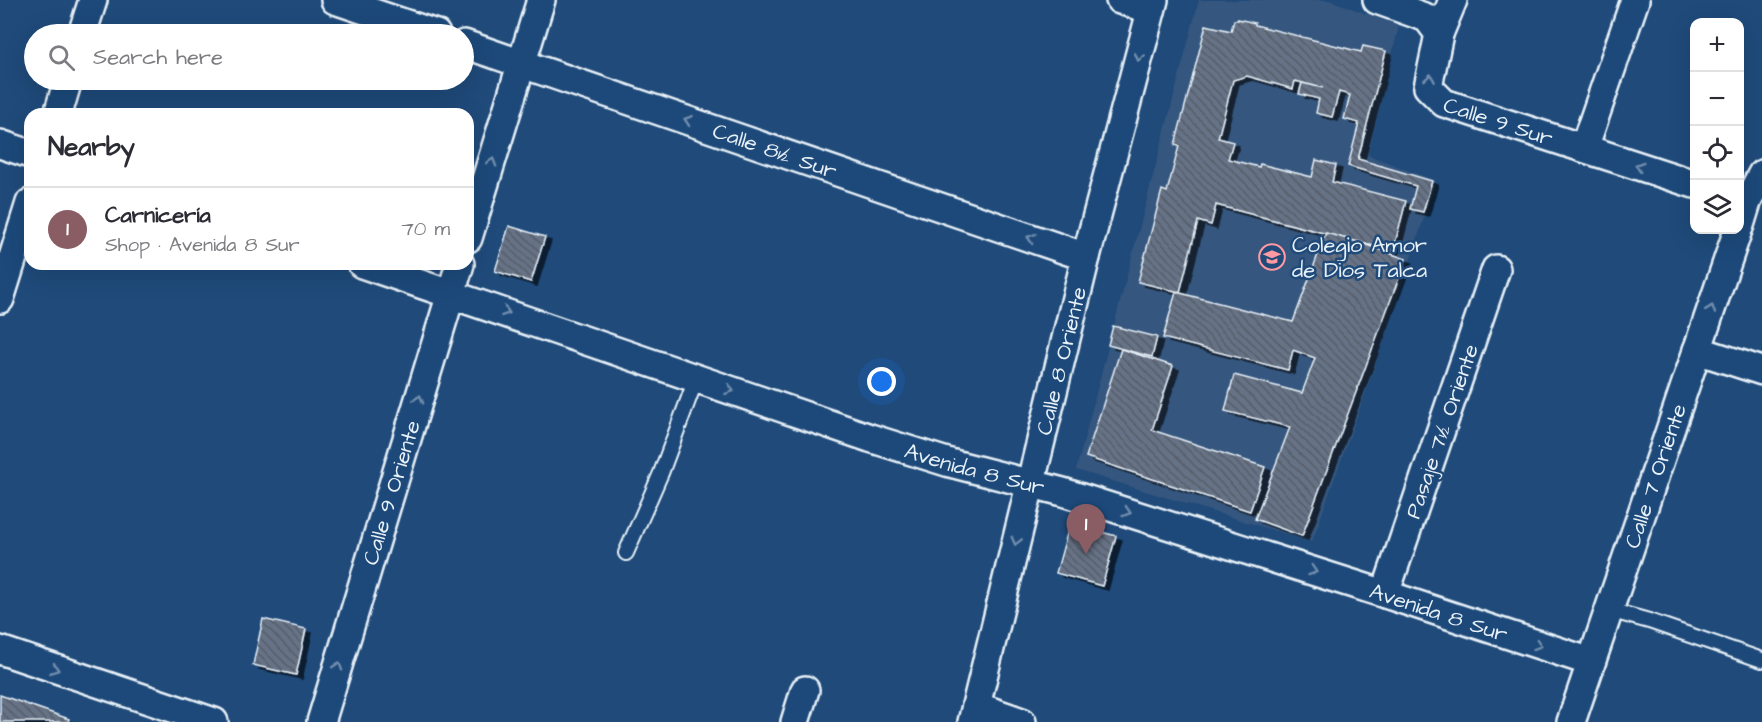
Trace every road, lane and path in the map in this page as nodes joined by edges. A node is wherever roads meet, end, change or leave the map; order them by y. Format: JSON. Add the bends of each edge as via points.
{"nodes":[{"id":1,"x":93,"y":0,"type":"edge"},
{"id":2,"x":335,"y":0,"type":"edge"},
{"id":3,"x":541,"y":0,"type":"edge"},
{"id":4,"x":1120,"y":0,"type":"edge"},
{"id":5,"x":1377,"y":0,"type":"edge"},
{"id":6,"x":1453,"y":0,"type":"edge"},
{"id":7,"x":1635,"y":0,"type":"edge"},
{"id":8,"x":1153,"y":5,"type":"edge"},
{"id":9,"x":85,"y":24,"type":"edge"},
{"id":10,"x":406,"y":24,"type":"edge"},
{"id":11,"x":1439,"y":34,"type":"junction"},
{"id":12,"x":474,"y":47,"type":"edge"},
{"id":13,"x":522,"y":64,"type":"junction"},
{"id":14,"x":65,"y":90,"type":"edge"},
{"id":15,"x":60,"y":108,"type":"edge"},
{"id":16,"x":0,"y":144,"type":"edge"},
{"id":17,"x":1584,"y":148,"type":"junction"},
{"id":18,"x":24,"y":152,"type":"edge"},
{"id":19,"x":1762,"y":174,"type":"edge"},
{"id":20,"x":1690,"y":182,"type":"edge"},
{"id":21,"x":1744,"y":208,"type":"edge"},
{"id":22,"x":474,"y":219,"type":"edge"},
{"id":23,"x":24,"y":222,"type":"edge"},
{"id":24,"x":1735,"y":234,"type":"edge"},
{"id":25,"x":1086,"y":258,"type":"junction"},
{"id":26,"x":1496,"y":269,"type":"dead end"},
{"id":27,"x":381,"y":270,"type":"edge"},
{"id":28,"x":458,"y":270,"type":"edge"},
{"id":29,"x":451,"y":293,"type":"junction"},
{"id":30,"x":0,"y":299,"type":"edge"},
{"id":31,"x":1697,"y":350,"type":"junction"},
{"id":32,"x":1762,"y":371,"type":"edge"},
{"id":33,"x":696,"y":379,"type":"junction"},
{"id":34,"x":1030,"y":484,"type":"junction"},
{"id":35,"x":626,"y":553,"type":"dead end"},
{"id":36,"x":1385,"y":594,"type":"junction"},
{"id":37,"x":1609,"y":610,"type":"junction"},
{"id":38,"x":0,"y":650,"type":"edge"},
{"id":39,"x":1762,"y":660,"type":"edge"},
{"id":40,"x":1591,"y":662,"type":"junction"},
{"id":41,"x":805,"y":690,"type":"dead end"},
{"id":42,"x":974,"y":714,"type":"edge"},
{"id":43,"x":214,"y":722,"type":"edge"},
{"id":44,"x":321,"y":722,"type":"edge"},
{"id":45,"x":795,"y":722,"type":"edge"},
{"id":46,"x":1022,"y":722,"type":"edge"},
{"id":47,"x":1571,"y":722,"type":"edge"}],
"edges":[{"from":1,"to":9,"type":"street"},
{"from":2,"to":10,"type":"street"},
{"from":3,"to":13,"type":"street"},
{"from":4,"to":8,"type":"street"},
{"from":5,"to":11,"type":"street","via":[[1427,18]]},
{"from":6,"to":11,"type":"street"},
{"from":7,"to":17,"type":"street"},
{"from":8,"to":25,"type":"street","name":"Calle 8 Oriente","one_way":true},
{"from":17,"to":11,"type":"street","name":"Calle 9 Sur","one_way":true,"via":[[1444,103],[1428,87]]},
{"from":12,"to":13,"type":"street","name":"Calle 8½ Sur"},
{"from":22,"to":13,"type":"street","one_way":true},
{"from":25,"to":13,"type":"street","name":"Calle 8½ Sur","one_way":true},
{"from":14,"to":15,"type":"street"},
{"from":16,"to":18,"type":"street"},
{"from":20,"to":17,"type":"street","name":"Calle 9 Sur","one_way":true},
{"from":19,"to":21,"type":"street","name":"Calle 7 Oriente"},
{"from":23,"to":30,"type":"street"},
{"from":31,"to":24,"type":"street","name":"Calle 7 Oriente","one_way":true},
{"from":25,"to":34,"type":"street","name":"Calle 8 Oriente"},
{"from":26,"to":36,"type":"street","name":"Pasaje 7½ Oriente"},
{"from":27,"to":29,"type":"street","name":"Avenida 8 Sur"},
{"from":28,"to":29,"type":"street","name":"Calle 9 Oriente"},
{"from":29,"to":33,"type":"street","name":"Avenida 8 Sur","one_way":true},
{"from":44,"to":29,"type":"street","name":"Calle 9 Oriente","one_way":true},
{"from":31,"to":32,"type":"street"},
{"from":31,"to":37,"type":"street","name":"Calle 7 Oriente"},
{"from":33,"to":34,"type":"street","name":"Avenida 8 Sur","one_way":true,"via":[[870,438]]},
{"from":33,"to":35,"type":"lane"},
{"from":34,"to":36,"type":"street","name":"Avenida 8 Sur","one_way":true},
{"from":34,"to":42,"type":"street","name":"Calle 8 Oriente","one_way":true},
{"from":36,"to":40,"type":"street","name":"Avenida 8 Sur","one_way":true},
{"from":37,"to":39,"type":"lane"},
{"from":37,"to":40,"type":"street","name":"Calle 7 Oriente"},
{"from":38,"to":43,"type":"street","one_way":true},
{"from":40,"to":47,"type":"street","name":"Calle 7 Oriente"},
{"from":41,"to":45,"type":"street"},
{"from":42,"to":46,"type":"street"}]}
